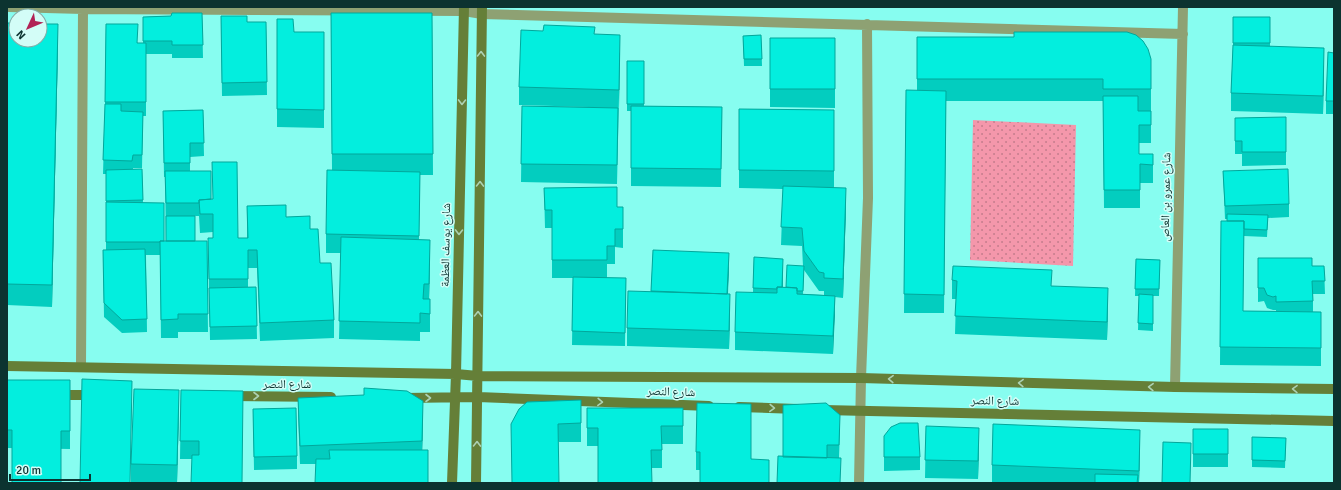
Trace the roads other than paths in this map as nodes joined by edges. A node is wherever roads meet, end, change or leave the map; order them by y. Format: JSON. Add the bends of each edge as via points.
{"nodes":[{"id":1,"x":8,"y":7,"type":"edge"},
{"id":2,"x":1183,"y":7,"type":"edge"},
{"id":3,"x":83,"y":9,"type":"junction"},
{"id":4,"x":464,"y":9,"type":"edge"},
{"id":5,"x":482,"y":10,"type":"edge"},
{"id":6,"x":867,"y":24,"type":"junction"},
{"id":7,"x":1183,"y":34,"type":"junction"},
{"id":8,"x":7,"y":366,"type":"edge"},
{"id":9,"x":81,"y":368,"type":"junction"},
{"id":10,"x":456,"y":374,"type":"junction"},
{"id":11,"x":478,"y":376,"type":"junction"},
{"id":12,"x":861,"y":378,"type":"junction"},
{"id":13,"x":1175,"y":387,"type":"junction"},
{"id":14,"x":1334,"y":390,"type":"edge"},
{"id":15,"x":47,"y":394,"type":"edge"},
{"id":16,"x":103,"y":395,"type":"edge"},
{"id":17,"x":223,"y":396,"type":"edge"},
{"id":18,"x":343,"y":397,"type":"edge"},
{"id":19,"x":478,"y":397,"type":"junction"},
{"id":20,"x":399,"y":398,"type":"edge"},
{"id":21,"x":455,"y":398,"type":"junction"},
{"id":22,"x":717,"y":406,"type":"edge"},
{"id":23,"x":733,"y":407,"type":"edge"},
{"id":24,"x":860,"y":412,"type":"junction"},
{"id":25,"x":1334,"y":421,"type":"edge"},
{"id":26,"x":452,"y":483,"type":"edge"},
{"id":27,"x":476,"y":483,"type":"edge"},
{"id":28,"x":859,"y":483,"type":"edge"}],
"edges":[{"from":1,"to":3,"type":"street"},
{"from":2,"to":7,"type":"street","name":"شارع عمرو بن العاص"},
{"from":3,"to":4,"type":"street"},
{"from":3,"to":9,"type":"street"},
{"from":4,"to":5,"type":"street"},
{"from":4,"to":10,"type":"main road","name":"شارع يوسف العظمة","one_way":true},
{"from":5,"to":6,"type":"street"},
{"from":11,"to":5,"type":"main road","one_way":true},
{"from":6,"to":7,"type":"street"},
{"from":6,"to":12,"type":"street","via":[[868,198]]},
{"from":7,"to":13,"type":"street","name":"شارع عمرو بن العاص"},
{"from":8,"to":9,"type":"main road","name":"شارع النصر"},
{"from":9,"to":10,"type":"main road","name":"شارع النصر"},
{"from":10,"to":11,"type":"main road","name":"شارع النصر"},
{"from":10,"to":21,"type":"main road","name":"شارع يوسف العظمة"},
{"from":11,"to":12,"type":"main road","name":"شارع النصر"},
{"from":11,"to":19,"type":"main road"},
{"from":13,"to":12,"type":"main road","name":"شارع النصر","one_way":true},
{"from":12,"to":24,"type":"street"},
{"from":14,"to":13,"type":"main road","name":"شارع النصر","one_way":true},
{"from":15,"to":16,"type":"main road"},
{"from":17,"to":18,"type":"main road","name":"شارع النصر","one_way":true},
{"from":19,"to":21,"type":"main road","name":"شارع النصر"},
{"from":19,"to":22,"type":"main road","name":"شارع النصر","one_way":true},
{"from":27,"to":19,"type":"main road","one_way":true},
{"from":20,"to":21,"type":"main road","name":"شارع النصر","one_way":true},
{"from":21,"to":26,"type":"main road","name":"شارع يوسف العظمة"},
{"from":23,"to":24,"type":"main road","name":"شارع النصر","one_way":true},
{"from":24,"to":25,"type":"main road","name":"شارع النصر"},
{"from":24,"to":28,"type":"street"}]}
